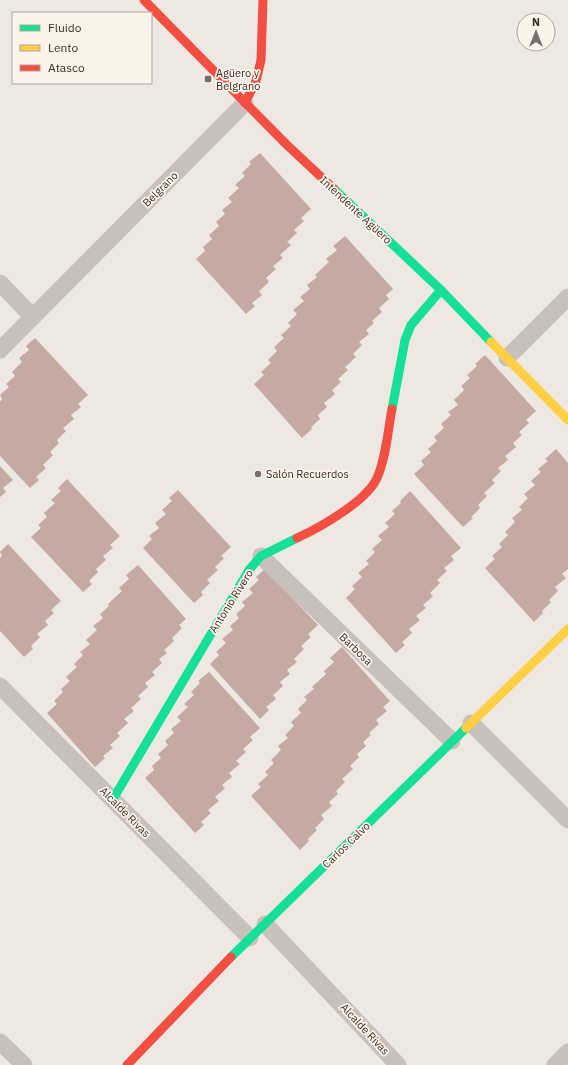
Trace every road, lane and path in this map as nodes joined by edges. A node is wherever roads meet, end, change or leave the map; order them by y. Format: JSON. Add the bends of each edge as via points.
{"nodes":[{"id":1,"x":144,"y":0,"type":"edge"},
{"id":2,"x":263,"y":0,"type":"edge"},
{"id":3,"x":246,"y":103,"type":"junction"},
{"id":4,"x":0,"y":283,"type":"edge"},
{"id":5,"x":441,"y":290,"type":"junction"},
{"id":6,"x":568,"y":297,"type":"edge"},
{"id":7,"x":33,"y":317,"type":"junction"},
{"id":8,"x":0,"y":350,"type":"edge"},
{"id":9,"x":507,"y":358,"type":"junction"},
{"id":10,"x":568,"y":420,"type":"edge"},
{"id":11,"x":261,"y":556,"type":"junction"},
{"id":12,"x":568,"y":628,"type":"edge"},
{"id":13,"x":0,"y":686,"type":"edge"},
{"id":14,"x":471,"y":723,"type":"junction"},
{"id":15,"x":452,"y":741,"type":"junction"},
{"id":16,"x":113,"y":799,"type":"junction"},
{"id":17,"x":568,"y":820,"type":"edge"},
{"id":18,"x":265,"y":924,"type":"junction"},
{"id":19,"x":250,"y":938,"type":"junction"},
{"id":20,"x":0,"y":1042,"type":"edge"},
{"id":21,"x":568,"y":1052,"type":"edge"},
{"id":22,"x":24,"y":1065,"type":"edge"},
{"id":23,"x":127,"y":1065,"type":"edge"},
{"id":24,"x":398,"y":1065,"type":"edge"},
{"id":25,"x":555,"y":1065,"type":"edge"}],
"edges":[{"from":1,"to":3,"type":"street","name":"Intendente Agüero"},
{"from":2,"to":3,"type":"street","name":"Belgrano","via":[[261,60],[256,81]]},
{"from":3,"to":5,"type":"street","name":"Intendente Agüero"},
{"from":3,"to":7,"type":"street","name":"Belgrano"},
{"from":4,"to":7,"type":"street"},
{"from":5,"to":9,"type":"street","name":"Intendente Agüero"},
{"from":5,"to":11,"type":"street","name":"Antonio Rivero","via":[[411,325],[377,479],[363,497],[316,529]]},
{"from":6,"to":9,"type":"street"},
{"from":7,"to":8,"type":"street","name":"Belgrano"},
{"from":9,"to":10,"type":"street","name":"Intendente Agüero"},
{"from":11,"to":15,"type":"street","name":"Barbosa"},
{"from":11,"to":16,"type":"street","name":"Antonio Rivero","via":[[249,570]]},
{"from":12,"to":14,"type":"street","name":"Carlos Calvo"},
{"from":13,"to":16,"type":"street","name":"Alcalde Rivas"},
{"from":14,"to":15,"type":"street","name":"Carlos Calvo"},
{"from":14,"to":17,"type":"street"},
{"from":15,"to":18,"type":"street","name":"Carlos Calvo"},
{"from":16,"to":19,"type":"street","name":"Alcalde Rivas"},
{"from":18,"to":19,"type":"street","name":"Carlos Calvo"},
{"from":18,"to":24,"type":"street","name":"Alcalde Rivas"},
{"from":19,"to":23,"type":"street","name":"Carlos Calvo"},
{"from":20,"to":22,"type":"street"},
{"from":21,"to":25,"type":"street"}]}
